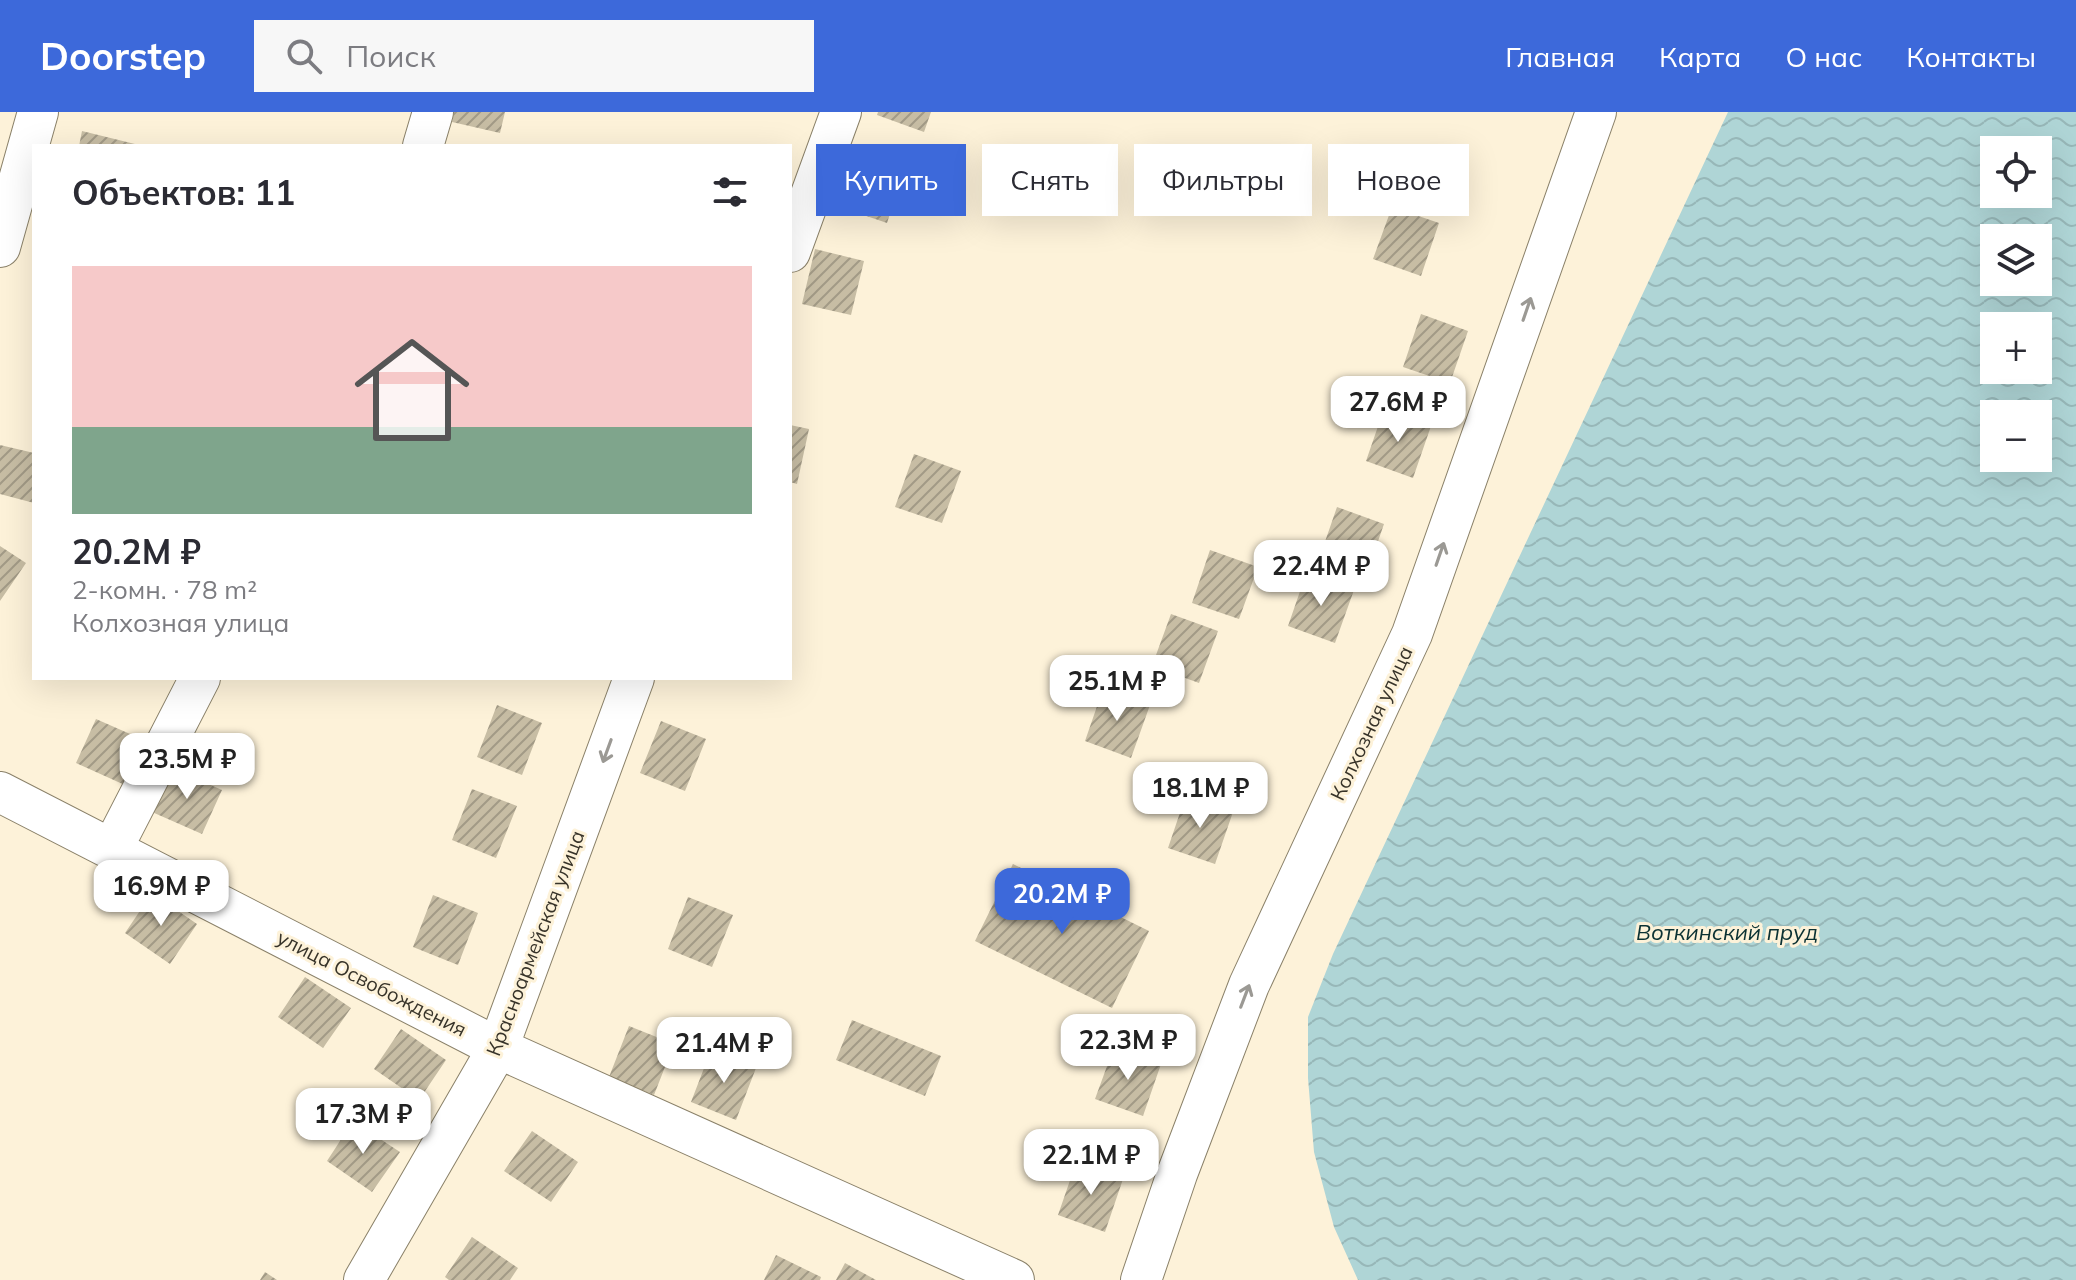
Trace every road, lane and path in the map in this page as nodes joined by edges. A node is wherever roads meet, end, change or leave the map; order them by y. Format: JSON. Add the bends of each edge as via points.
{"nodes":[{"id":1,"x":38,"y":112,"type":"edge"},
{"id":2,"x":433,"y":112,"type":"edge"},
{"id":3,"x":841,"y":112,"type":"edge"},
{"id":4,"x":1596,"y":112,"type":"edge"},
{"id":5,"x":424,"y":144,"type":"edge"},
{"id":6,"x":0,"y":247,"type":"edge"},
{"id":7,"x":792,"y":247,"type":"edge"},
{"id":8,"x":199,"y":680,"type":"edge"},
{"id":9,"x":633,"y":680,"type":"edge"},
{"id":10,"x":0,"y":792,"type":"edge"},
{"id":11,"x":112,"y":849,"type":"junction"},
{"id":12,"x":498,"y":1048,"type":"junction"},
{"id":13,"x":364,"y":1280,"type":"edge"},
{"id":14,"x":1014,"y":1280,"type":"edge"},
{"id":15,"x":1141,"y":1280,"type":"edge"}],
"edges":[{"from":1,"to":6,"type":"street"},
{"from":2,"to":5,"type":"street"},
{"from":3,"to":7,"type":"street"},
{"from":15,"to":4,"type":"street","name":"Колхозная улица","one_way":true,"via":[[1249,985],[1412,634]]},
{"from":8,"to":11,"type":"street"},
{"from":9,"to":12,"type":"street","name":"Красноармейская улица","one_way":true},
{"from":10,"to":11,"type":"street","name":"улица Освобождения"},
{"from":11,"to":12,"type":"street","name":"улица Освобождения"},
{"from":12,"to":13,"type":"street","name":"Красноармейская улица"},
{"from":12,"to":14,"type":"street","name":"улица Освобождения"}]}
